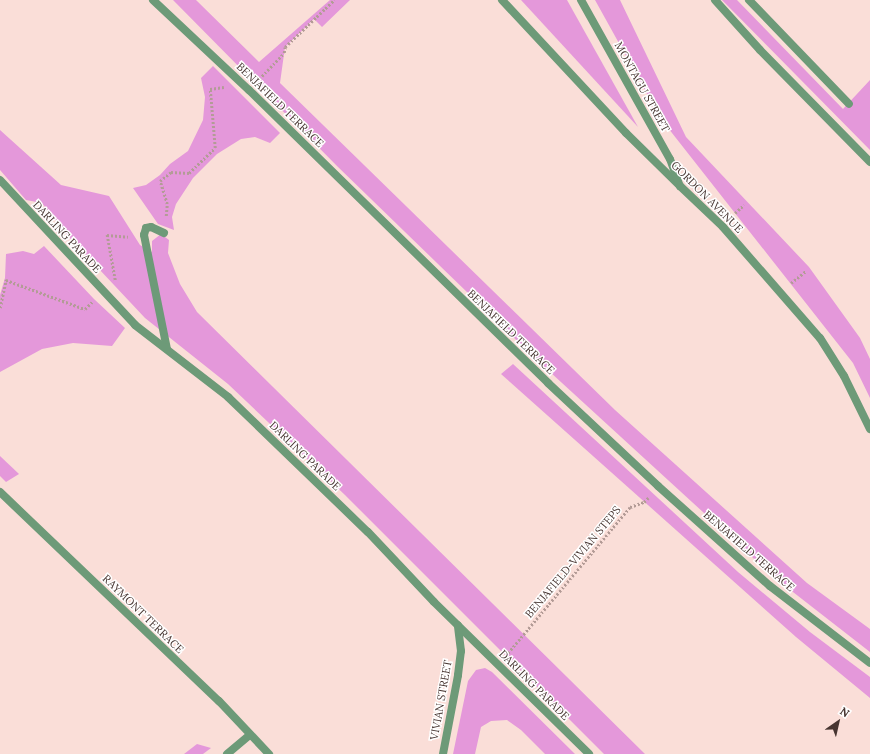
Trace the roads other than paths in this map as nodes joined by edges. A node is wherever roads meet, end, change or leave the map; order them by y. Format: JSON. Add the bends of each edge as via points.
{"nodes":[{"id":1,"x":152,"y":0,"type":"edge"},
{"id":2,"x":502,"y":0,"type":"edge"},
{"id":3,"x":581,"y":0,"type":"edge"},
{"id":4,"x":715,"y":0,"type":"edge"},
{"id":5,"x":749,"y":0,"type":"edge"},
{"id":6,"x":849,"y":104,"type":"dead end"},
{"id":7,"x":870,"y":162,"type":"edge"},
{"id":8,"x":0,"y":180,"type":"edge"},
{"id":9,"x":680,"y":186,"type":"junction"},
{"id":10,"x":164,"y":233,"type":"road end"},
{"id":11,"x":167,"y":349,"type":"junction"},
{"id":12,"x":870,"y":429,"type":"edge"},
{"id":13,"x":0,"y":492,"type":"edge"},
{"id":14,"x":458,"y":625,"type":"junction"},
{"id":15,"x":870,"y":663,"type":"edge"},
{"id":16,"x":250,"y":735,"type":"junction"},
{"id":17,"x":227,"y":754,"type":"edge"},
{"id":18,"x":268,"y":754,"type":"edge"},
{"id":19,"x":443,"y":754,"type":"edge"},
{"id":20,"x":589,"y":754,"type":"edge"}],
"edges":[{"from":1,"to":15,"type":"street","name":"BENJAFIELD TERRACE","via":[[249,90],[548,384],[658,486],[770,586]]},
{"from":2,"to":9,"type":"street","name":"GORDON AVENUE","via":[[626,133]]},
{"from":3,"to":9,"type":"street","name":"MONTAGU STREET","via":[[670,159]]},
{"from":4,"to":7,"type":"street","via":[[760,50]]},
{"from":5,"to":6,"type":"street"},
{"from":8,"to":11,"type":"street","name":"DARLING PARADE","via":[[135,325]]},
{"from":9,"to":12,"type":"street","name":"GORDON AVENUE","via":[[728,233],[820,338],[844,376]]},
{"from":10,"to":11,"type":"street","via":[[151,227],[146,228],[144,236]]},
{"from":11,"to":14,"type":"street","name":"DARLING PARADE","via":[[228,397],[368,532]]},
{"from":13,"to":16,"type":"street","name":"RAYMONT TERRACE","via":[[213,696]]},
{"from":14,"to":19,"type":"street","name":"VIVIAN STREET","via":[[461,651]]},
{"from":14,"to":20,"type":"street","name":"DARLING PARADE"},
{"from":16,"to":17,"type":"street"},
{"from":16,"to":18,"type":"street","name":"RAYMONT TERRACE"}]}
